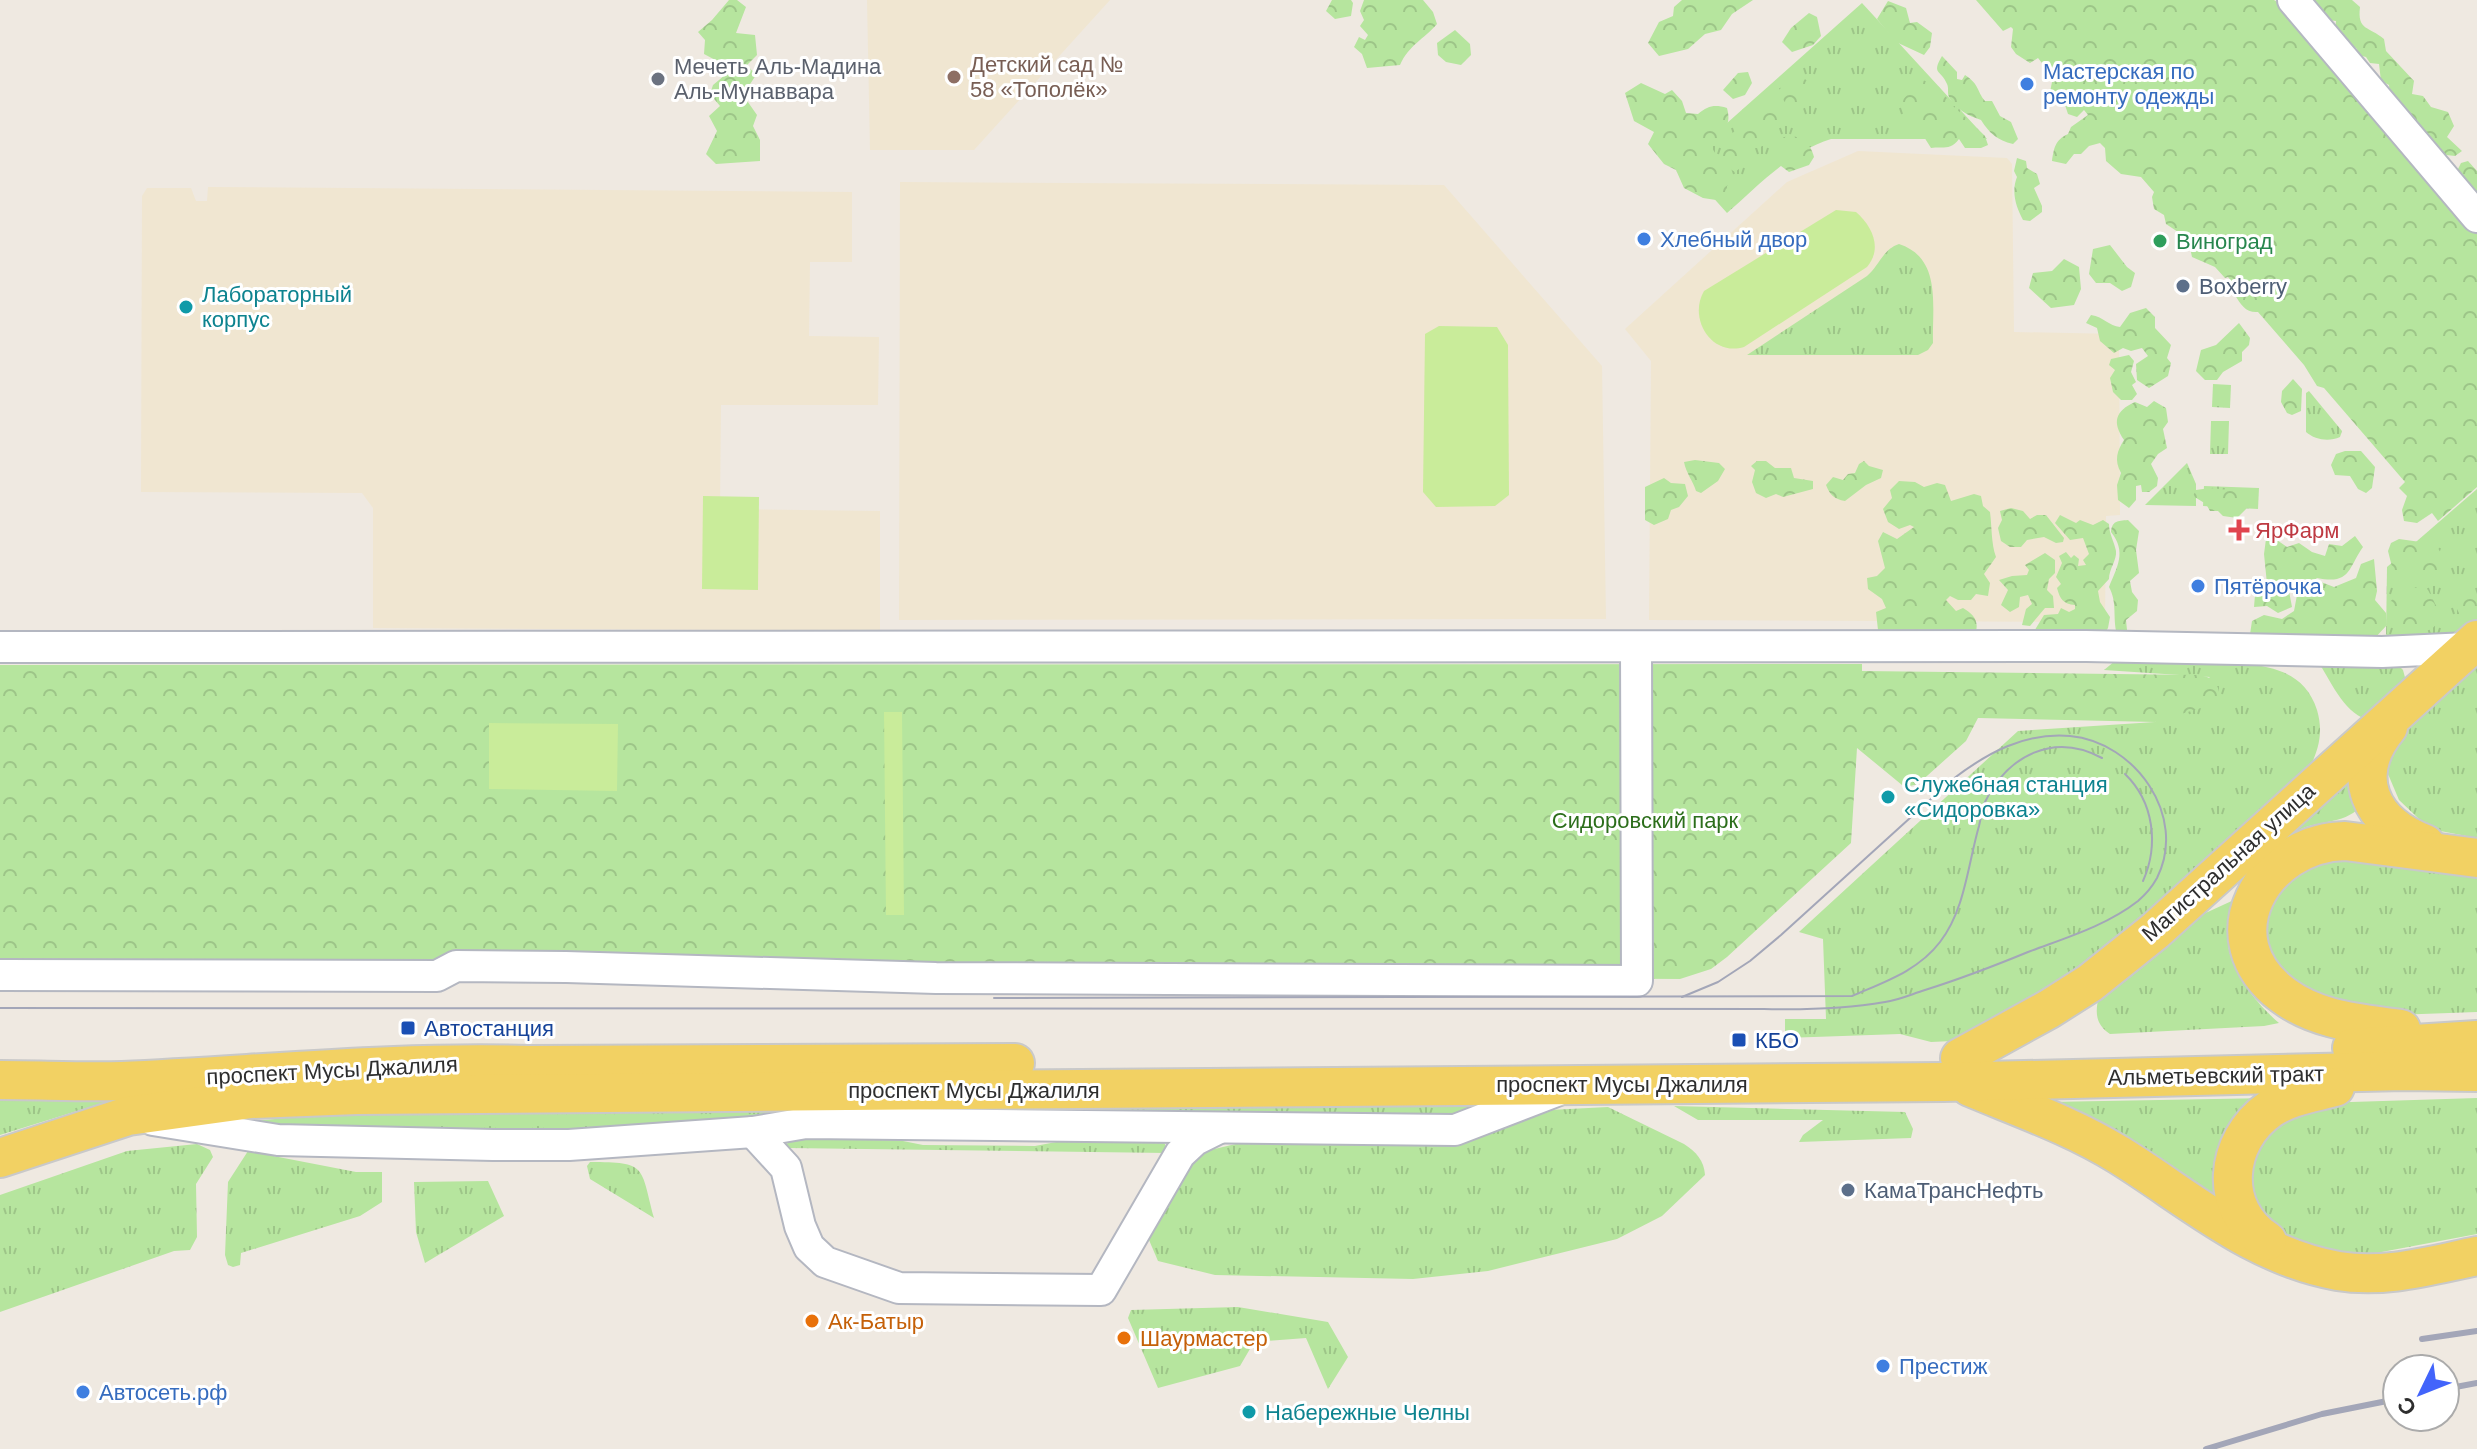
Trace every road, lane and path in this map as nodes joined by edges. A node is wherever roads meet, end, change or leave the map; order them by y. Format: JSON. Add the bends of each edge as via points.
{"nodes":[{"id":1,"x":2293,"y":0,"type":"edge"},
{"id":2,"x":2477,"y":217,"type":"edge"},
{"id":3,"x":2472,"y":644,"type":"edge"},
{"id":4,"x":0,"y":647,"type":"edge"},
{"id":5,"x":1636,"y":647,"type":"junction"},
{"id":6,"x":2412,"y":697,"type":"junction"},
{"id":7,"x":2460,"y":855,"type":"edge"},
{"id":8,"x":0,"y":975,"type":"edge"},
{"id":9,"x":2475,"y":1051,"type":"edge"},
{"id":10,"x":1958,"y":1070,"type":"junction"},
{"id":11,"x":2404,"y":1071,"type":"junction"},
{"id":12,"x":0,"y":1080,"type":"edge"},
{"id":13,"x":1572,"y":1085,"type":"junction"},
{"id":14,"x":128,"y":1116,"type":"junction"},
{"id":15,"x":1220,"y":1128,"type":"junction"},
{"id":16,"x":753,"y":1132,"type":"junction"},
{"id":17,"x":0,"y":1158,"type":"edge"},
{"id":18,"x":2477,"y":1256,"type":"edge"},
{"id":19,"x":2293,"y":1258,"type":"junction"}],
"edges":[{"from":1,"to":2,"type":"street"},
{"from":3,"to":5,"type":"street","via":[[2382,652]]},
{"from":3,"to":6,"type":"main road","name":"Магистральная улица"},
{"from":4,"to":5,"type":"street"},
{"from":5,"to":8,"type":"street","via":[[1637,981],[936,978],[456,966],[437,976]]},
{"from":6,"to":7,"type":"main road","via":[[2377,741],[2368,766],[2368,789],[2383,818],[2404,836]]},
{"from":6,"to":10,"type":"main road","name":"Магистральная улица","via":[[2155,931]]},
{"from":7,"to":9,"type":"main road","via":[[2345,841],[2302,851],[2264,880],[2251,904],[2247,933],[2263,977],[2305,1009]]},
{"from":9,"to":10,"type":"main road","name":"Альметьевский тракт","via":[[2350,1048]]},
{"from":9,"to":11,"type":"main road","name":"Альметьевский тракт"},
{"from":10,"to":11,"type":"main road","name":"Альметьевский тракт"},
{"from":10,"to":12,"type":"main road","name":"проспект Мусы Джалиля","via":[[464,1063],[119,1081]]},
{"from":10,"to":13,"type":"main road","name":"проспект Мусы Джалиля"},
{"from":10,"to":19,"type":"main road","via":[[2119,1155],[2218,1223]]},
{"from":11,"to":19,"type":"main road","via":[[2294,1097],[2267,1111],[2244,1135],[2232,1173],[2241,1214],[2262,1238]]},
{"from":13,"to":14,"type":"main road","name":"проспект Мусы Джалиля","via":[[357,1095],[251,1099]]},
{"from":13,"to":15,"type":"street","via":[[1455,1130]]},
{"from":14,"to":16,"type":"street","via":[[278,1140],[446,1145],[569,1145]]},
{"from":14,"to":17,"type":"main road","name":"проспект Мусы Джалиля"},
{"from":15,"to":16,"type":"street","via":[[806,1123]]},
{"from":15,"to":16,"type":"street","via":[[1180,1154],[1101,1290],[899,1288],[825,1262],[809,1247],[800,1226],[786,1168]]},
{"from":18,"to":19,"type":"main road","via":[[2368,1273]]}]}
